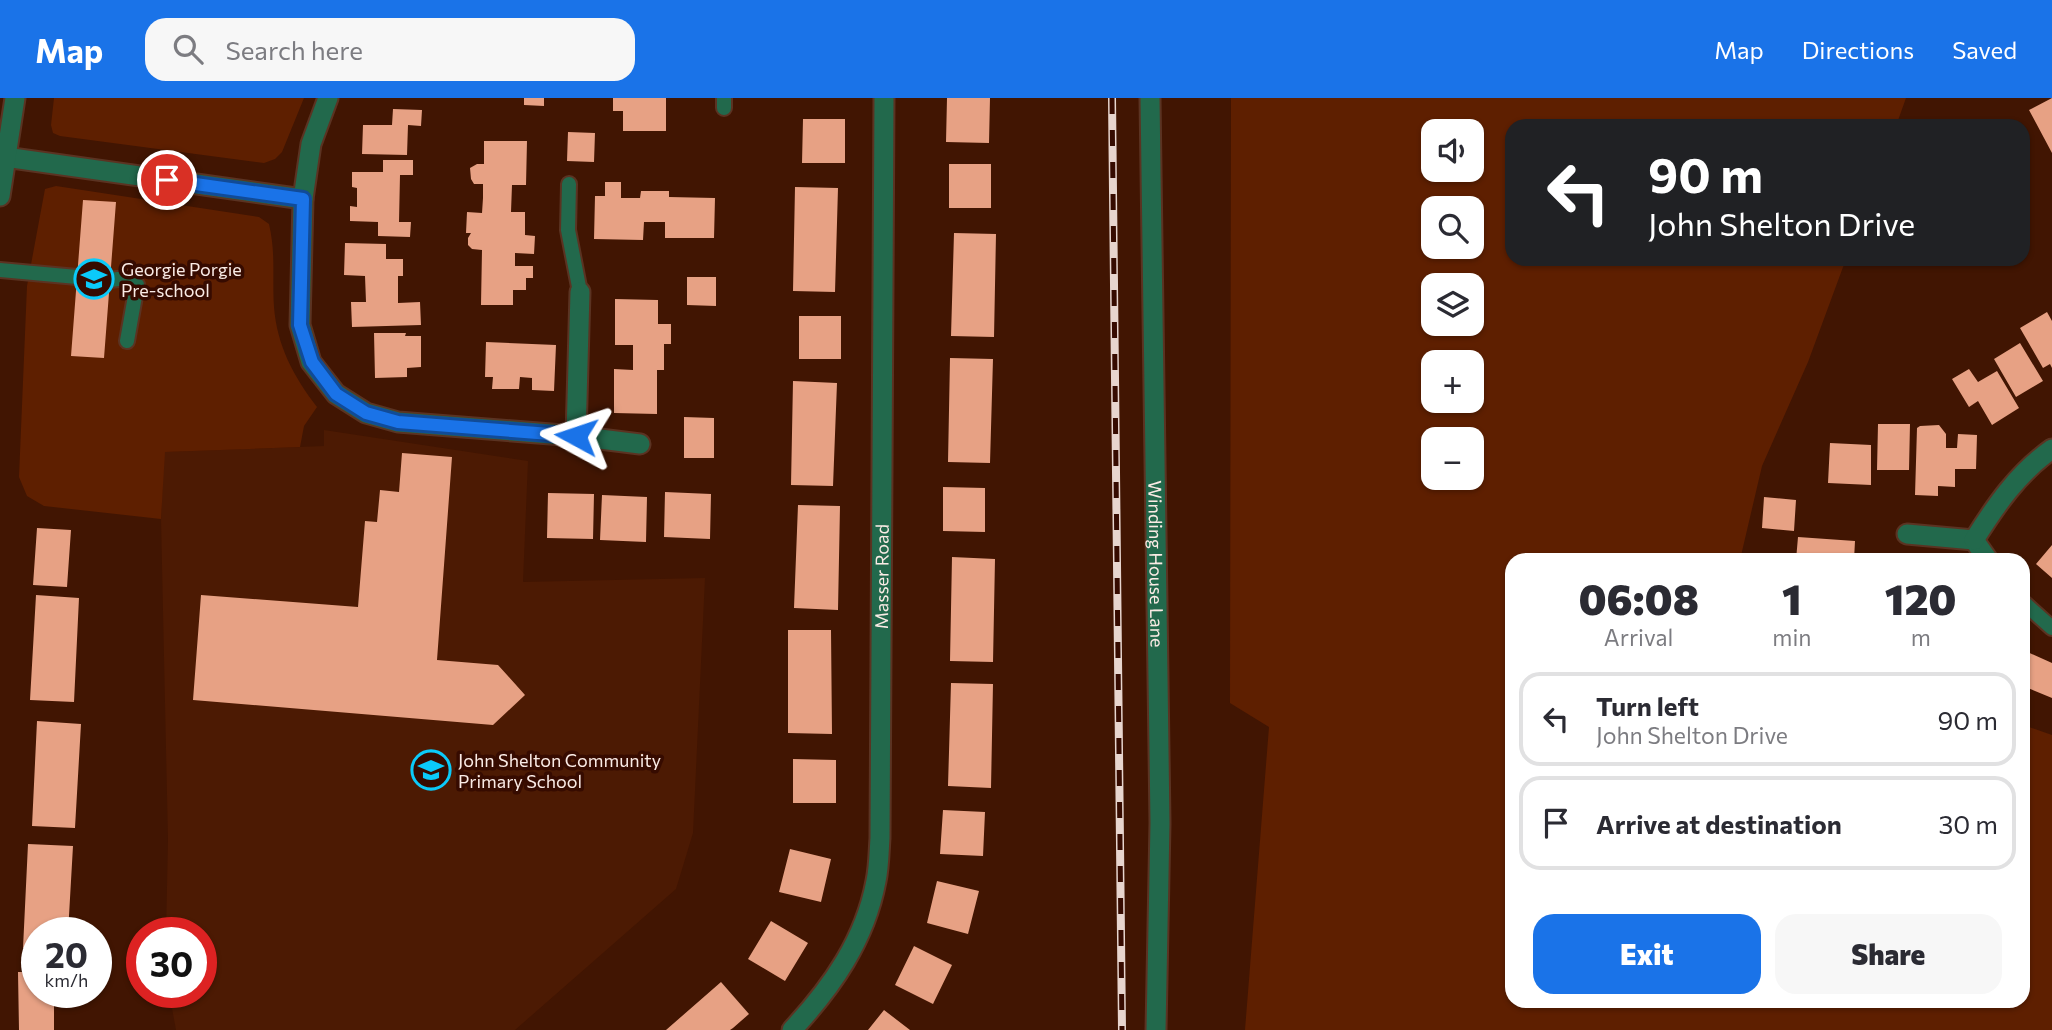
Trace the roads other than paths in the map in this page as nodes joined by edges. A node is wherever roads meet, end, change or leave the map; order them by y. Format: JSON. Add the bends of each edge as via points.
{"nodes":[{"id":1,"x":15,"y":98,"type":"edge"},
{"id":2,"x":328,"y":98,"type":"edge"},
{"id":3,"x":884,"y":98,"type":"edge"},
{"id":4,"x":1150,"y":98,"type":"edge"},
{"id":5,"x":5,"y":157,"type":"junction"},
{"id":6,"x":569,"y":184,"type":"dead end"},
{"id":7,"x":0,"y":196,"type":"edge"},
{"id":8,"x":303,"y":199,"type":"junction"},
{"id":9,"x":0,"y":270,"type":"edge"},
{"id":10,"x":77,"y":277,"type":"dead end"},
{"id":11,"x":110,"y":280,"type":"dead end"},
{"id":12,"x":580,"y":292,"type":"joint"},
{"id":13,"x":127,"y":341,"type":"dead end"},
{"id":14,"x":576,"y":436,"type":"junction"},
{"id":15,"x":640,"y":444,"type":"dead end"},
{"id":16,"x":2052,"y":449,"type":"edge"},
{"id":17,"x":1907,"y":534,"type":"dead end"},
{"id":18,"x":1974,"y":540,"type":"junction"},
{"id":19,"x":1983,"y":553,"type":"edge"},
{"id":20,"x":2030,"y":608,"type":"edge"},
{"id":21,"x":2052,"y":628,"type":"edge"},
{"id":22,"x":792,"y":1030,"type":"edge"},
{"id":23,"x":1156,"y":1030,"type":"edge"}],
"edges":[{"from":1,"to":5,"type":"street"},
{"from":2,"to":8,"type":"street","via":[[311,144]]},
{"from":3,"to":22,"type":"street","name":"Masser Road","via":[[876,880],[848,958],[823,997]]},
{"from":4,"to":23,"type":"street","name":"Winding House Lane","via":[[1160,823]]},
{"from":5,"to":7,"type":"street"},
{"from":5,"to":8,"type":"street"},
{"from":6,"to":12,"type":"lane","via":[[568,230]]},
{"from":8,"to":14,"type":"street","via":[[300,325],[312,362],[336,394],[366,413],[398,422]]},
{"from":9,"to":10,"type":"lane"},
{"from":11,"to":13,"type":"lane","via":[[126,278],[137,285]]},
{"from":12,"to":14,"type":"street"},
{"from":14,"to":15,"type":"street"},
{"from":16,"to":18,"type":"street","via":[[2032,463],[2000,500]]},
{"from":17,"to":18,"type":"street"},
{"from":18,"to":19,"type":"street"},
{"from":20,"to":21,"type":"lane"}]}
